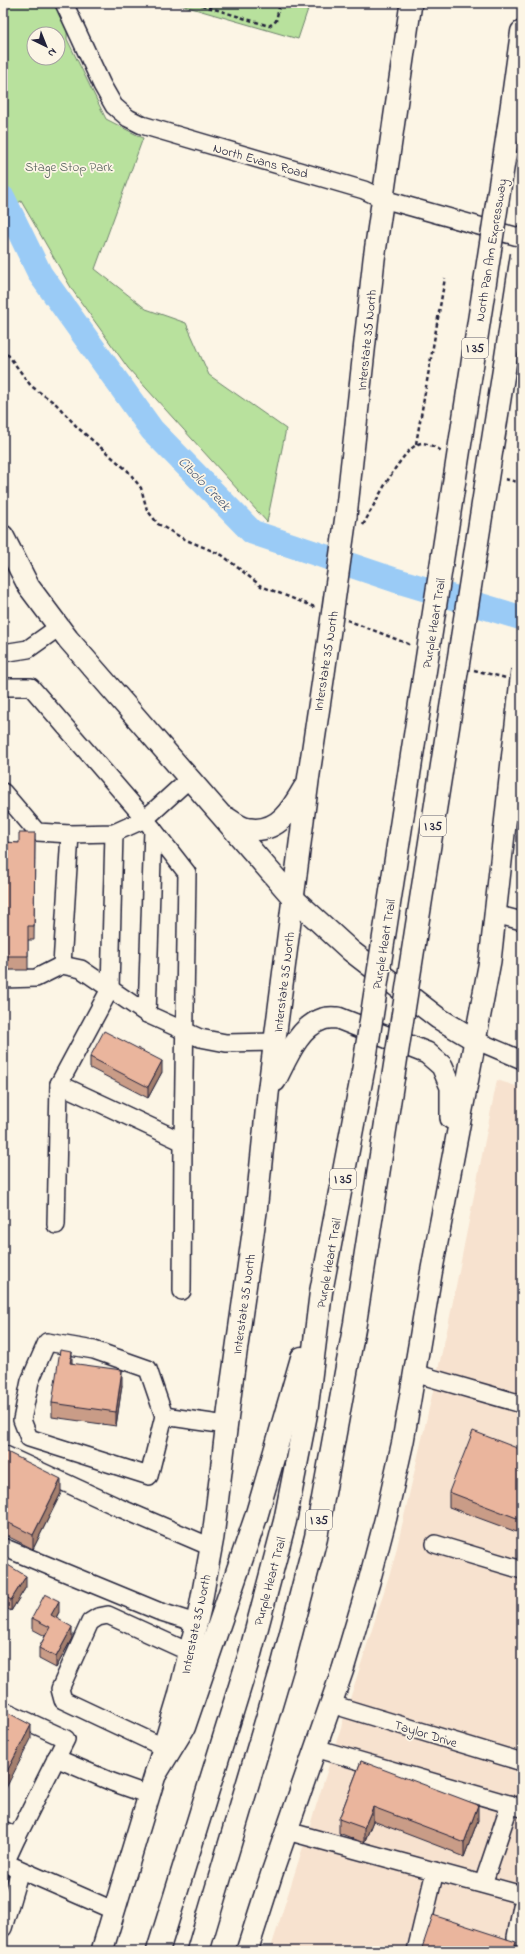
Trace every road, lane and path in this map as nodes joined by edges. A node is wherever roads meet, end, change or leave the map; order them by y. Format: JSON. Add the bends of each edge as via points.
{"nodes":[{"id":1,"x":64,"y":3,"type":"edge"},
{"id":2,"x":195,"y":3,"type":"edge"},
{"id":3,"x":280,"y":3,"type":"edge"},
{"id":4,"x":411,"y":3,"type":"edge"},
{"id":5,"x":522,"y":32,"type":"edge"},
{"id":6,"x":383,"y":199,"type":"junction"},
{"id":7,"x":522,"y":238,"type":"edge"},
{"id":8,"x":522,"y":255,"type":"edge"},
{"id":9,"x":445,"y":278,"type":"dead end"},
{"id":10,"x":3,"y":348,"type":"edge"},
{"id":11,"x":416,"y":444,"type":"junction"},
{"id":12,"x":444,"y":452,"type":"dead end"},
{"id":13,"x":500,"y":478,"type":"dead end"},
{"id":14,"x":522,"y":483,"type":"edge"},
{"id":15,"x":361,"y":529,"type":"dead end"},
{"id":16,"x":3,"y":536,"type":"edge"},
{"id":17,"x":443,"y":562,"type":"joint"},
{"id":18,"x":322,"y":610,"type":"dead end"},
{"id":19,"x":59,"y":627,"type":"junction"},
{"id":20,"x":3,"y":653,"type":"edge"},
{"id":21,"x":522,"y":670,"type":"edge"},
{"id":22,"x":3,"y":687,"type":"edge"},
{"id":23,"x":189,"y":779,"type":"junction"},
{"id":24,"x":308,"y":781,"type":"junction"},
{"id":25,"x":3,"y":792,"type":"edge"},
{"id":26,"x":219,"y":814,"type":"junction"},
{"id":27,"x":149,"y":824,"type":"junction"},
{"id":28,"x":114,"y":832,"type":"junction"},
{"id":29,"x":70,"y":834,"type":"junction"},
{"id":30,"x":294,"y":899,"type":"junction"},
{"id":31,"x":495,"y":914,"type":"junction"},
{"id":32,"x":522,"y":921,"type":"edge"},
{"id":33,"x":62,"y":965,"type":"junction"},
{"id":34,"x":3,"y":979,"type":"edge"},
{"id":35,"x":110,"y":989,"type":"junction"},
{"id":36,"x":147,"y":1014,"type":"junction"},
{"id":37,"x":185,"y":1032,"type":"junction"},
{"id":38,"x":475,"y":1040,"type":"junction"},
{"id":39,"x":275,"y":1042,"type":"junction"},
{"id":40,"x":522,"y":1060,"type":"edge"},
{"id":41,"x":60,"y":1084,"type":"junction"},
{"id":42,"x":268,"y":1094,"type":"junction"},
{"id":43,"x":183,"y":1142,"type":"junction"},
{"id":44,"x":449,"y":1178,"type":"junction"},
{"id":45,"x":56,"y":1225,"type":"dead end"},
{"id":46,"x":182,"y":1291,"type":"dead end"},
{"id":47,"x":321,"y":1292,"type":"junction"},
{"id":48,"x":414,"y":1373,"type":"junction"},
{"id":49,"x":522,"y":1404,"type":"edge"},
{"id":50,"x":164,"y":1416,"type":"junction"},
{"id":51,"x":226,"y":1425,"type":"junction"},
{"id":52,"x":3,"y":1454,"type":"edge"},
{"id":53,"x":436,"y":1544,"type":"dead end"},
{"id":54,"x":3,"y":1547,"type":"edge"},
{"id":55,"x":211,"y":1547,"type":"junction"},
{"id":56,"x":522,"y":1570,"type":"edge"},
{"id":57,"x":196,"y":1623,"type":"junction"},
{"id":58,"x":189,"y":1652,"type":"junction"},
{"id":59,"x":331,"y":1704,"type":"junction"},
{"id":60,"x":3,"y":1710,"type":"edge"},
{"id":61,"x":163,"y":1747,"type":"junction"},
{"id":62,"x":316,"y":1748,"type":"junction"},
{"id":63,"x":56,"y":1758,"type":"junction"},
{"id":64,"x":522,"y":1762,"type":"edge"},
{"id":65,"x":156,"y":1773,"type":"junction"},
{"id":66,"x":149,"y":1795,"type":"junction"},
{"id":67,"x":516,"y":1806,"type":"edge"},
{"id":68,"x":287,"y":1830,"type":"junction"},
{"id":69,"x":234,"y":1832,"type":"junction"},
{"id":70,"x":10,"y":1834,"type":"edge"},
{"id":71,"x":4,"y":1862,"type":"edge"},
{"id":72,"x":20,"y":1870,"type":"junction"},
{"id":73,"x":435,"y":1871,"type":"junction"},
{"id":74,"x":484,"y":1884,"type":"junction"},
{"id":75,"x":522,"y":1895,"type":"edge"},
{"id":76,"x":7,"y":1902,"type":"edge"},
{"id":77,"x":522,"y":1906,"type":"edge"},
{"id":78,"x":115,"y":1911,"type":"junction"},
{"id":79,"x":3,"y":1928,"type":"edge"},
{"id":80,"x":522,"y":1939,"type":"edge"},
{"id":81,"x":102,"y":1951,"type":"edge"},
{"id":82,"x":158,"y":1951,"type":"edge"},
{"id":83,"x":198,"y":1951,"type":"edge"},
{"id":84,"x":213,"y":1951,"type":"edge"},
{"id":85,"x":247,"y":1951,"type":"edge"},
{"id":86,"x":416,"y":1951,"type":"edge"}],
"edges":[{"from":1,"to":6,"type":"street","name":"North Evans Road","via":[[102,85],[114,106],[128,118],[142,125],[364,190]]},
{"from":2,"to":3,"type":"path","via":[[269,26],[276,21]]},
{"from":4,"to":6,"type":"main road","name":"Interstate 35 North"},
{"from":5,"to":17,"type":"highway","name":"North Pan Am Expressway","number":"I 35","bridge":true},
{"from":6,"to":7,"type":"street","name":"North Evans Road"},
{"from":6,"to":24,"type":"main road","name":"Interstate 35 North","bridge":true,"via":[[346,516]]},
{"from":8,"to":69,"type":"highway","number":"I 35","bridge":true,"via":[[354,1331],[316,1537],[282,1668]]},
{"from":9,"to":11,"type":"path"},
{"from":10,"to":18,"type":"path","via":[[31,386],[56,404],[78,428],[128,471],[141,488],[147,510],[158,524],[184,539],[222,555],[261,586]]},
{"from":11,"to":12,"type":"path","via":[[424,443]]},
{"from":11,"to":15,"type":"path","via":[[402,455]]},
{"from":13,"to":14,"type":"path"},
{"from":16,"to":19,"type":"main road","via":[[29,587]]},
{"from":17,"to":47,"type":"highway","name":"Purple Heart Trail","number":"I 35","bridge":true,"via":[[364,1066]]},
{"from":19,"to":20,"type":"street","via":[[28,649]]},
{"from":19,"to":23,"type":"main road"},
{"from":21,"to":31,"type":"main road","bridge":true},
{"from":22,"to":27,"type":"street","via":[[31,687]]},
{"from":23,"to":26,"type":"main road"},
{"from":23,"to":27,"type":"street"},
{"from":24,"to":26,"type":"main road","via":[[294,808],[281,821],[265,829],[249,830]]},
{"from":24,"to":30,"type":"main road","name":"Interstate 35 North"},
{"from":25,"to":29,"type":"street","via":[[37,832]]},
{"from":26,"to":30,"type":"main road"},
{"from":27,"to":28,"type":"street"},
{"from":27,"to":36,"type":"street"},
{"from":27,"to":37,"type":"street","via":[[187,873]]},
{"from":28,"to":29,"type":"street"},
{"from":28,"to":35,"type":"street"},
{"from":29,"to":33,"type":"street"},
{"from":30,"to":38,"type":"main road","via":[[357,956],[438,1018]]},
{"from":30,"to":39,"type":"main road","name":"Interstate 35 North"},
{"from":31,"to":32,"type":"street"},
{"from":31,"to":38,"type":"main road","via":[[490,961]]},
{"from":33,"to":34,"type":"street","via":[[36,978]]},
{"from":33,"to":35,"type":"street","via":[[81,969]]},
{"from":35,"to":36,"type":"street"},
{"from":35,"to":41,"type":"street"},
{"from":36,"to":37,"type":"street"},
{"from":37,"to":39,"type":"street","via":[[226,1043]]},
{"from":37,"to":43,"type":"street"},
{"from":38,"to":40,"type":"street"},
{"from":38,"to":44,"type":"main road"},
{"from":39,"to":42,"type":"main road","name":"Interstate 35 North"},
{"from":41,"to":43,"type":"street"},
{"from":41,"to":45,"type":"street"},
{"from":42,"to":44,"type":"main road","via":[[294,1045],[305,1030],[323,1019],[338,1018],[427,1053],[442,1066],[451,1088]]},
{"from":42,"to":51,"type":"main road","name":"Interstate 35 North","via":[[256,1212]]},
{"from":43,"to":46,"type":"street"},
{"from":44,"to":48,"type":"main road"},
{"from":47,"to":65,"type":"highway","via":[[256,1517],[184,1727]]},
{"from":47,"to":82,"type":"highway","name":"Purple Heart Trail","number":"I 35","via":[[306,1414],[284,1521],[250,1654]]},
{"from":48,"to":49,"type":"street"},
{"from":48,"to":59,"type":"main road","via":[[403,1441],[370,1582]]},
{"from":50,"to":50,"type":"street","via":[[149,1476],[29,1438],[22,1420],[30,1381],[47,1342],[94,1350],[148,1369]]},
{"from":50,"to":51,"type":"street"},
{"from":51,"to":55,"type":"main road","name":"Interstate 35 North"},
{"from":52,"to":55,"type":"street","via":[[127,1512]]},
{"from":53,"to":56,"type":"street"},
{"from":54,"to":57,"type":"street"},
{"from":55,"to":57,"type":"main road","name":"Interstate 35 North"},
{"from":57,"to":58,"type":"main road","name":"Interstate 35 North"},
{"from":58,"to":61,"type":"main road","name":"Interstate 35 North"},
{"from":58,"to":61,"type":"street","via":[[108,1615],[98,1617],[90,1622],[60,1689],[63,1700]]},
{"from":59,"to":62,"type":"main road"},
{"from":59,"to":64,"type":"street","name":"Taylor Drive"},
{"from":60,"to":63,"type":"street","via":[[66,1739]]},
{"from":61,"to":65,"type":"main road","name":"Interstate 35 North"},
{"from":62,"to":67,"type":"street"},
{"from":62,"to":68,"type":"main road"},
{"from":63,"to":66,"type":"street"},
{"from":63,"to":70,"type":"street"},
{"from":65,"to":66,"type":"main road","name":"Interstate 35 North"},
{"from":66,"to":78,"type":"main road","name":"Interstate 35 North"},
{"from":67,"to":74,"type":"street"},
{"from":68,"to":73,"type":"street"},
{"from":68,"to":85,"type":"main road"},
{"from":69,"to":83,"type":"highway","number":"I 35"},
{"from":69,"to":84,"type":"highway"},
{"from":70,"to":71,"type":"street"},
{"from":71,"to":72,"type":"street"},
{"from":72,"to":76,"type":"street"},
{"from":72,"to":78,"type":"street"},
{"from":73,"to":74,"type":"street"},
{"from":73,"to":86,"type":"street"},
{"from":74,"to":75,"type":"street"},
{"from":76,"to":79,"type":"street"},
{"from":77,"to":80,"type":"street","via":[[516,1937]]},
{"from":78,"to":81,"type":"main road","name":"Interstate 35 North"}]}
